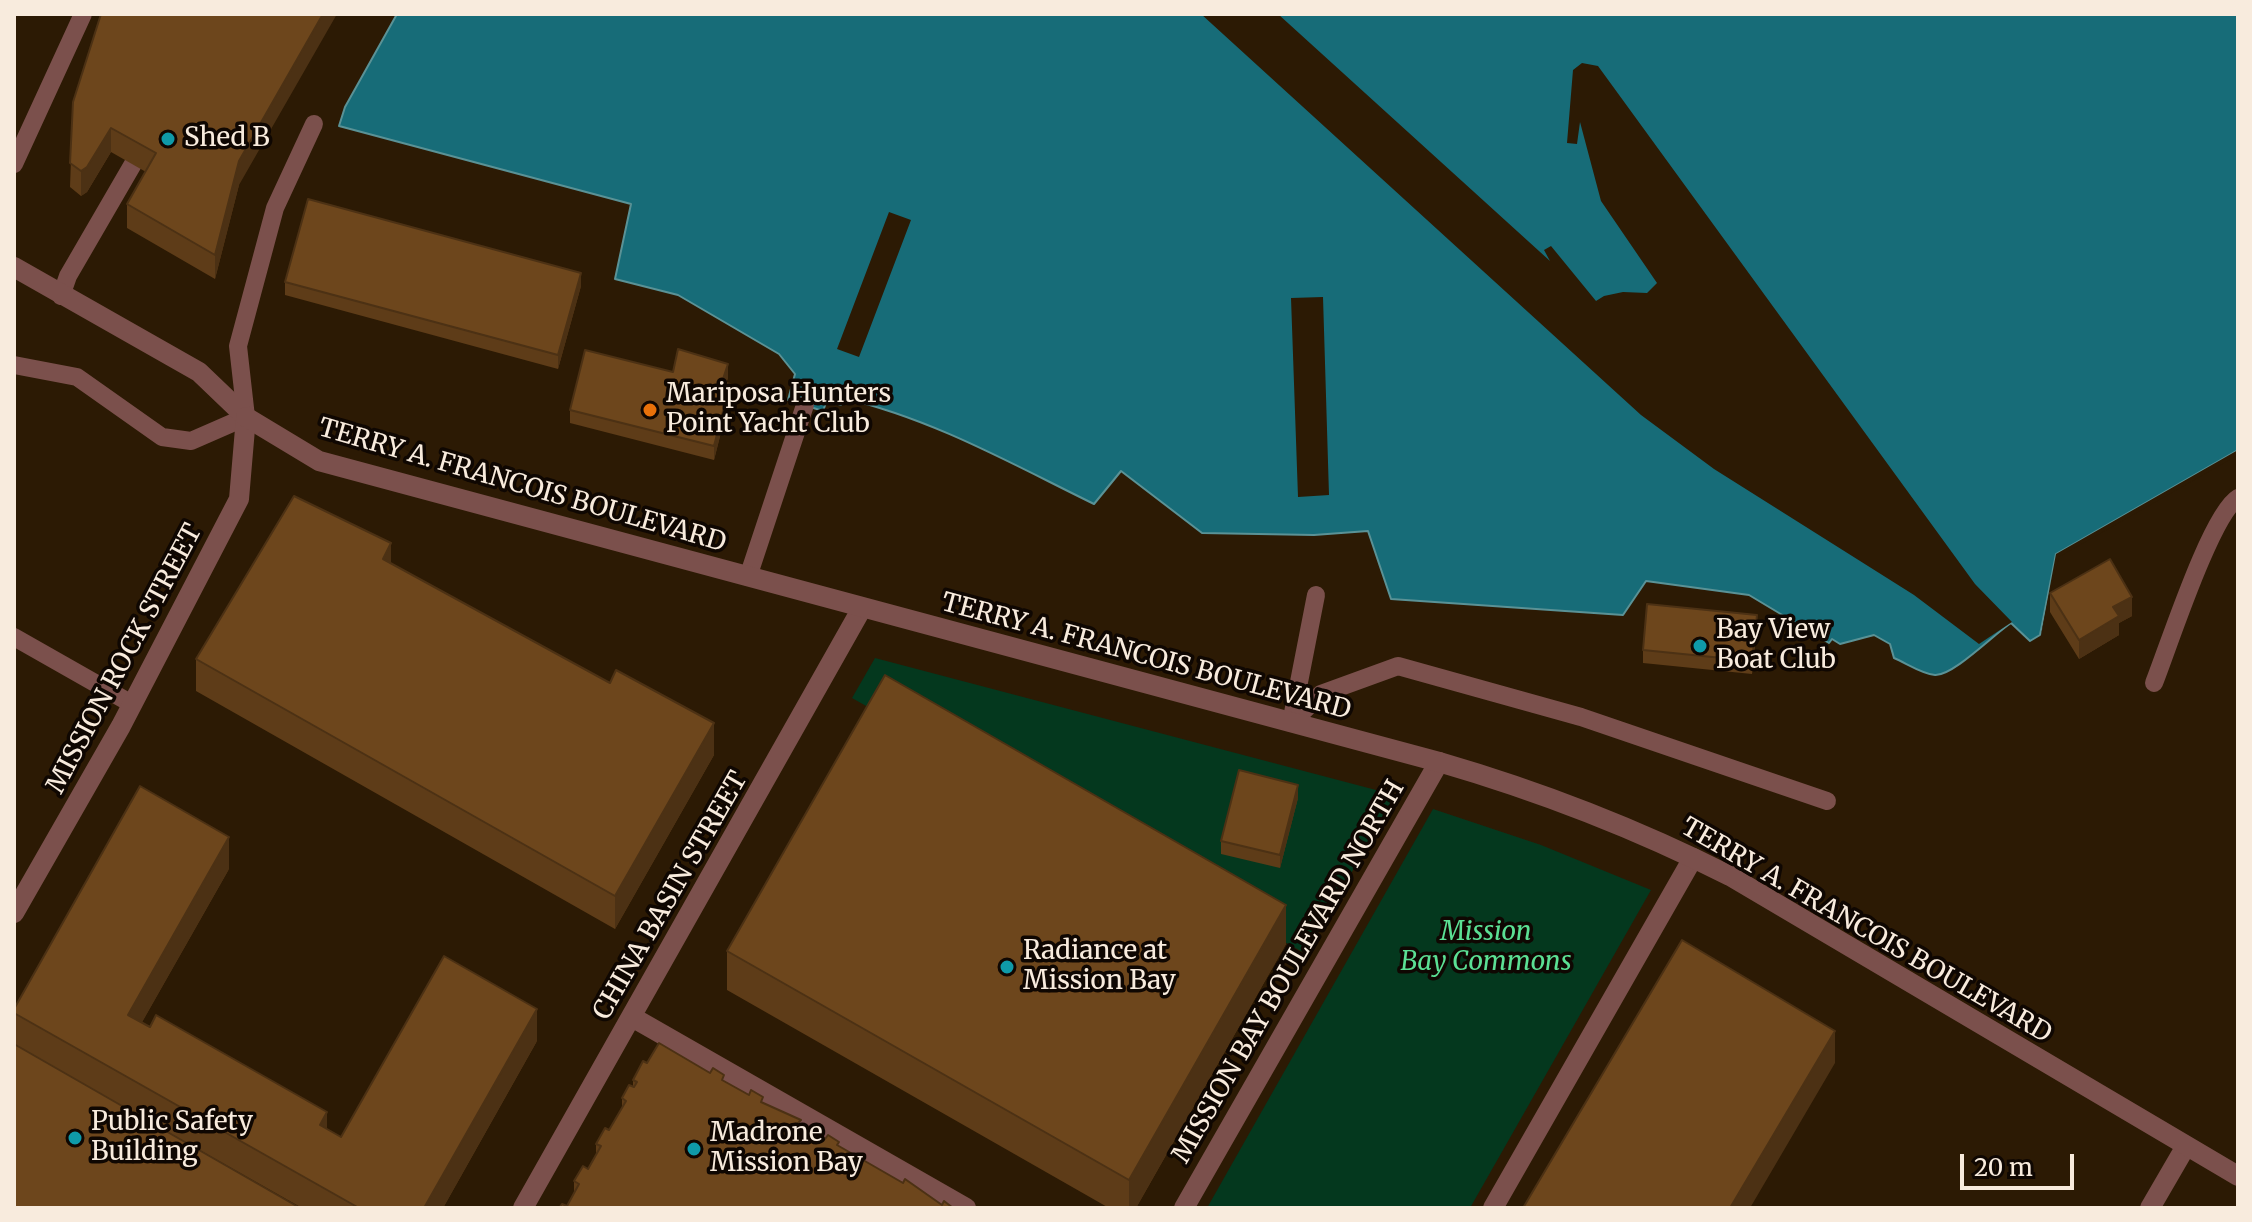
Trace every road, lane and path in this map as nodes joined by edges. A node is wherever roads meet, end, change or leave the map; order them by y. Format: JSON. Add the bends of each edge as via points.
{"nodes":[{"id":1,"x":83,"y":14,"type":"edge"},
{"id":2,"x":314,"y":124,"type":"dead end"},
{"id":3,"x":14,"y":164,"type":"edge"},
{"id":4,"x":133,"y":164,"type":"edge"},
{"id":5,"x":14,"y":267,"type":"edge"},
{"id":6,"x":61,"y":296,"type":"junction"},
{"id":7,"x":14,"y":365,"type":"edge"},
{"id":8,"x":805,"y":405,"type":"dead end"},
{"id":9,"x":246,"y":417,"type":"junction"},
{"id":10,"x":2238,"y":498,"type":"edge"},
{"id":11,"x":748,"y":577,"type":"junction"},
{"id":12,"x":1316,"y":595,"type":"dead end"},
{"id":13,"x":862,"y":608,"type":"junction"},
{"id":14,"x":14,"y":637,"type":"edge"},
{"id":15,"x":2154,"y":683,"type":"dead end"},
{"id":16,"x":132,"y":704,"type":"junction"},
{"id":17,"x":1291,"y":723,"type":"junction"},
{"id":18,"x":1439,"y":762,"type":"junction"},
{"id":19,"x":1827,"y":801,"type":"dead end"},
{"id":20,"x":1693,"y":858,"type":"junction"},
{"id":21,"x":14,"y":913,"type":"edge"},
{"id":22,"x":632,"y":1017,"type":"junction"},
{"id":23,"x":2186,"y":1146,"type":"junction"},
{"id":24,"x":2238,"y":1176,"type":"edge"},
{"id":25,"x":523,"y":1208,"type":"edge"},
{"id":26,"x":966,"y":1208,"type":"edge"},
{"id":27,"x":1184,"y":1208,"type":"edge"},
{"id":28,"x":1493,"y":1208,"type":"edge"},
{"id":29,"x":2150,"y":1208,"type":"edge"}],
"edges":[{"from":1,"to":3,"type":"lane"},
{"from":2,"to":9,"type":"lane","via":[[275,208],[238,346]]},
{"from":4,"to":6,"type":"lane"},
{"from":5,"to":6,"type":"street","name":"TERRY A. FRANCOIS BOULEVARD"},
{"from":6,"to":9,"type":"street","name":"TERRY A. FRANCOIS BOULEVARD","via":[[199,372]]},
{"from":7,"to":9,"type":"lane","via":[[77,377],[162,437],[191,441]]},
{"from":8,"to":11,"type":"lane"},
{"from":9,"to":11,"type":"street","name":"TERRY A. FRANCOIS BOULEVARD","via":[[319,461]]},
{"from":9,"to":16,"type":"street","name":"MISSION ROCK STREET","via":[[239,499]]},
{"from":10,"to":15,"type":"lane","via":[[2208,544]]},
{"from":11,"to":13,"type":"street","name":"TERRY A. FRANCOIS BOULEVARD"},
{"from":12,"to":17,"type":"lane"},
{"from":13,"to":17,"type":"street","name":"TERRY A. FRANCOIS BOULEVARD"},
{"from":13,"to":22,"type":"street","name":"CHINA BASIN STREET"},
{"from":14,"to":16,"type":"lane"},
{"from":16,"to":21,"type":"street","name":"MISSION ROCK STREET"},
{"from":17,"to":18,"type":"street","name":"TERRY A. FRANCOIS BOULEVARD"},
{"from":17,"to":19,"type":"lane","via":[[1321,694],[1398,666],[1581,717]]},
{"from":18,"to":20,"type":"street","name":"TERRY A. FRANCOIS BOULEVARD","via":[[1537,794]]},
{"from":18,"to":27,"type":"street","name":"MISSION BAY BOULEVARD NORTH"},
{"from":20,"to":23,"type":"street","name":"TERRY A. FRANCOIS BOULEVARD"},
{"from":20,"to":28,"type":"street"},
{"from":22,"to":25,"type":"street","name":"CHINA BASIN STREET"},
{"from":22,"to":26,"type":"street"},
{"from":23,"to":24,"type":"street","name":"TERRY A. FRANCOIS BOULEVARD"},
{"from":23,"to":29,"type":"street"}]}
